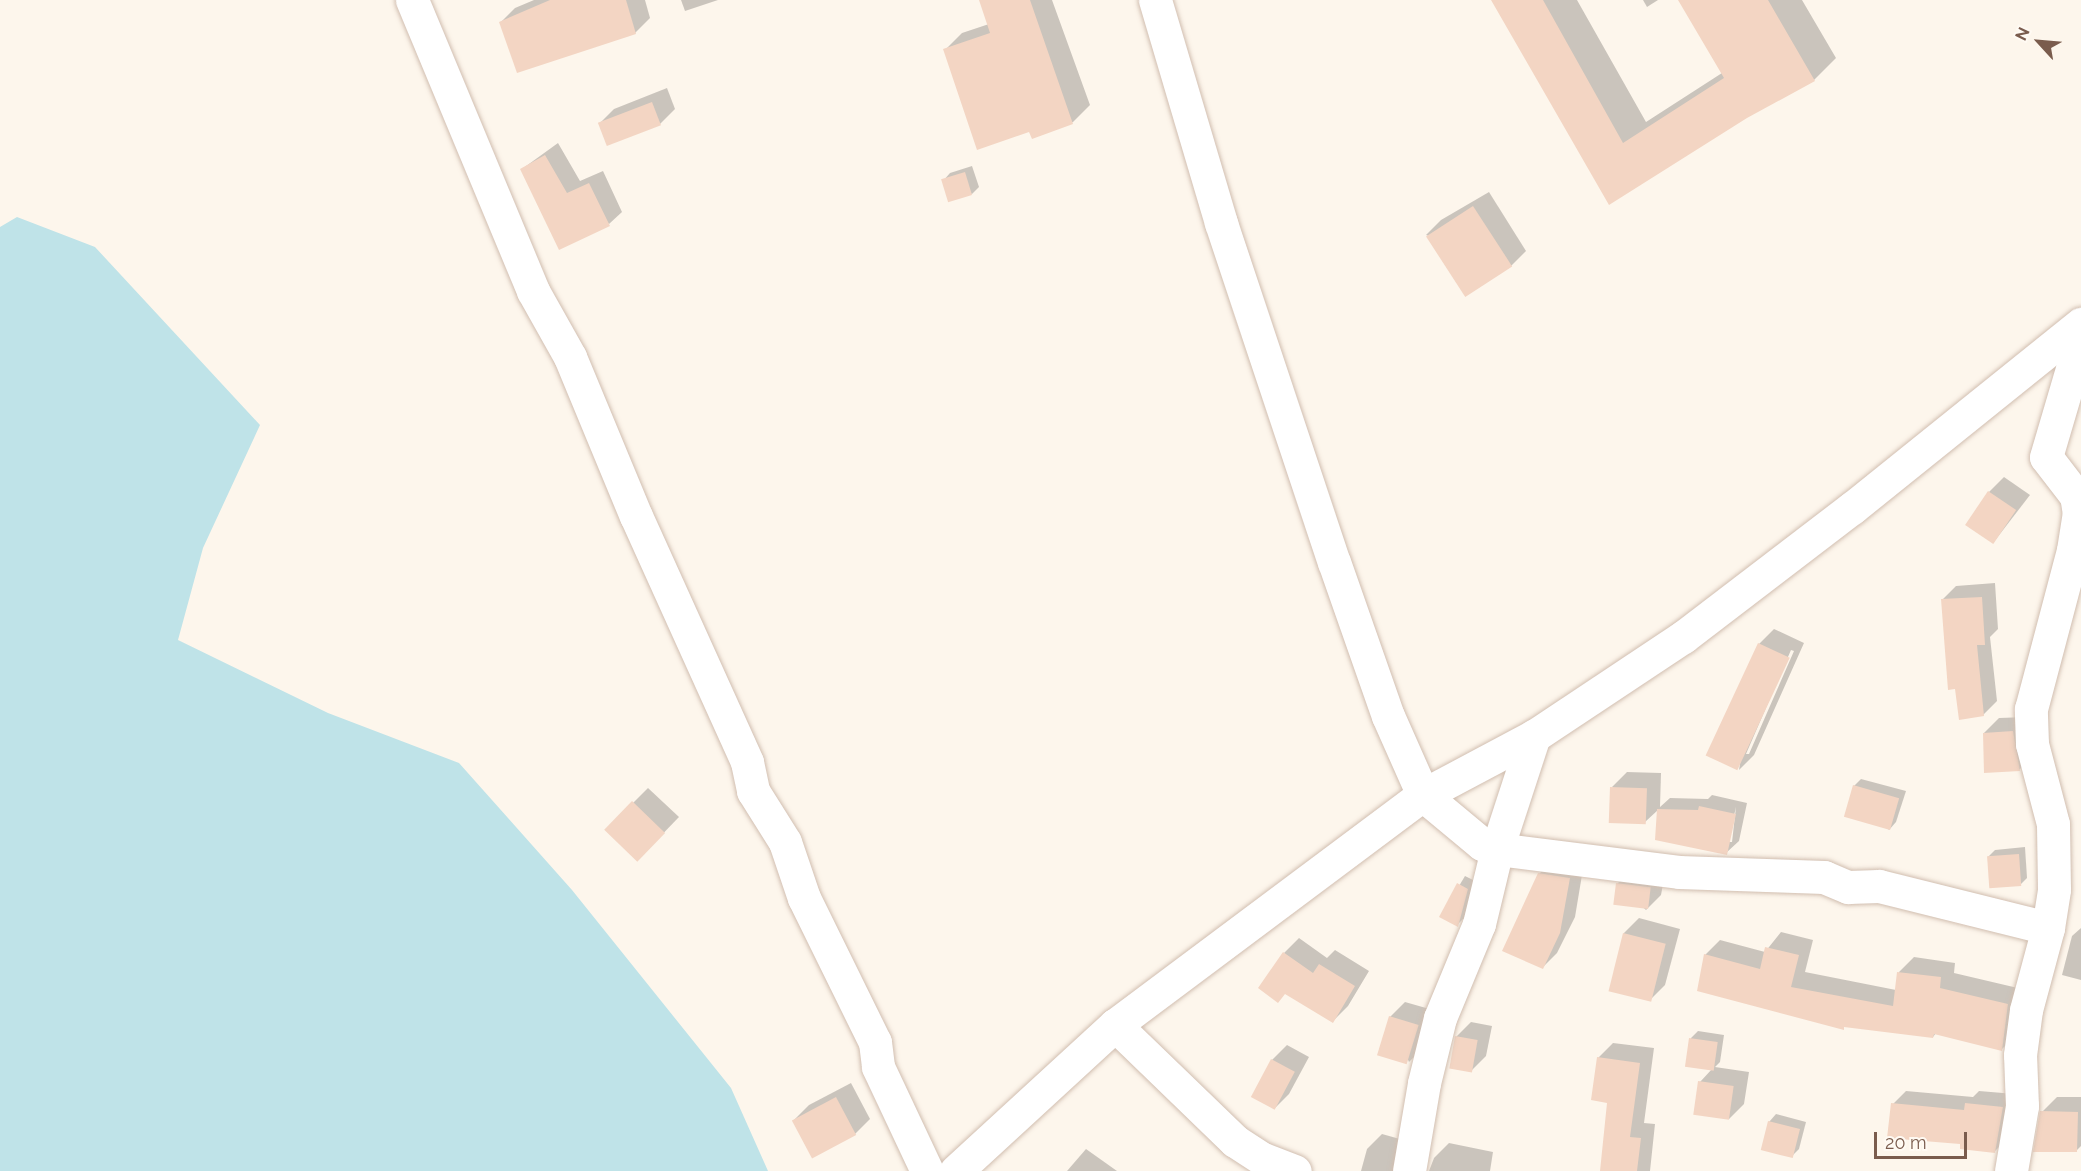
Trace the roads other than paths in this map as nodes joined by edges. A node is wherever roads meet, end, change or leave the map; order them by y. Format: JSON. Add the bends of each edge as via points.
{"nodes":[{"id":1,"x":412,"y":0,"type":"edge"},
{"id":2,"x":1155,"y":0,"type":"edge"},
{"id":3,"x":2081,"y":324,"type":"edge"},
{"id":4,"x":2081,"y":338,"type":"edge"},
{"id":5,"x":1534,"y":736,"type":"junction"},
{"id":6,"x":1423,"y":795,"type":"junction"},
{"id":7,"x":1497,"y":849,"type":"junction"},
{"id":8,"x":2048,"y":928,"type":"junction"},
{"id":9,"x":1115,"y":1025,"type":"junction"},
{"id":10,"x":927,"y":1171,"type":"edge"},
{"id":11,"x":956,"y":1171,"type":"edge"},
{"id":12,"x":1295,"y":1171,"type":"edge"},
{"id":13,"x":1409,"y":1171,"type":"edge"},
{"id":14,"x":2011,"y":1171,"type":"edge"}],
"edges":[{"from":1,"to":10,"type":"street","via":[[533,291],[570,357],[636,516],[743,752],[753,791],[785,842],[804,898],[875,1042],[878,1067]]},
{"from":2,"to":6,"type":"street","via":[[1221,223],[1334,562],[1388,716]]},
{"from":3,"to":5,"type":"street","via":[[1852,508],[1683,637]]},
{"from":4,"to":8,"type":"street","via":[[2046,457],[2076,496],[2079,514],[2031,709],[2032,744],[2053,824],[2054,889]]},
{"from":5,"to":6,"type":"street"},
{"from":5,"to":7,"type":"street"},
{"from":6,"to":7,"type":"street","via":[[1482,844]]},
{"from":6,"to":9,"type":"street"},
{"from":7,"to":8,"type":"street","via":[[1679,872],[1824,877],[1848,887],[1879,886]]},
{"from":7,"to":13,"type":"street","via":[[1479,924],[1440,1018]]},
{"from":8,"to":14,"type":"street","via":[[2026,1010],[2020,1054],[2022,1106]]},
{"from":9,"to":11,"type":"street"},
{"from":9,"to":12,"type":"street","via":[[1235,1141],[1263,1159]]}]}
